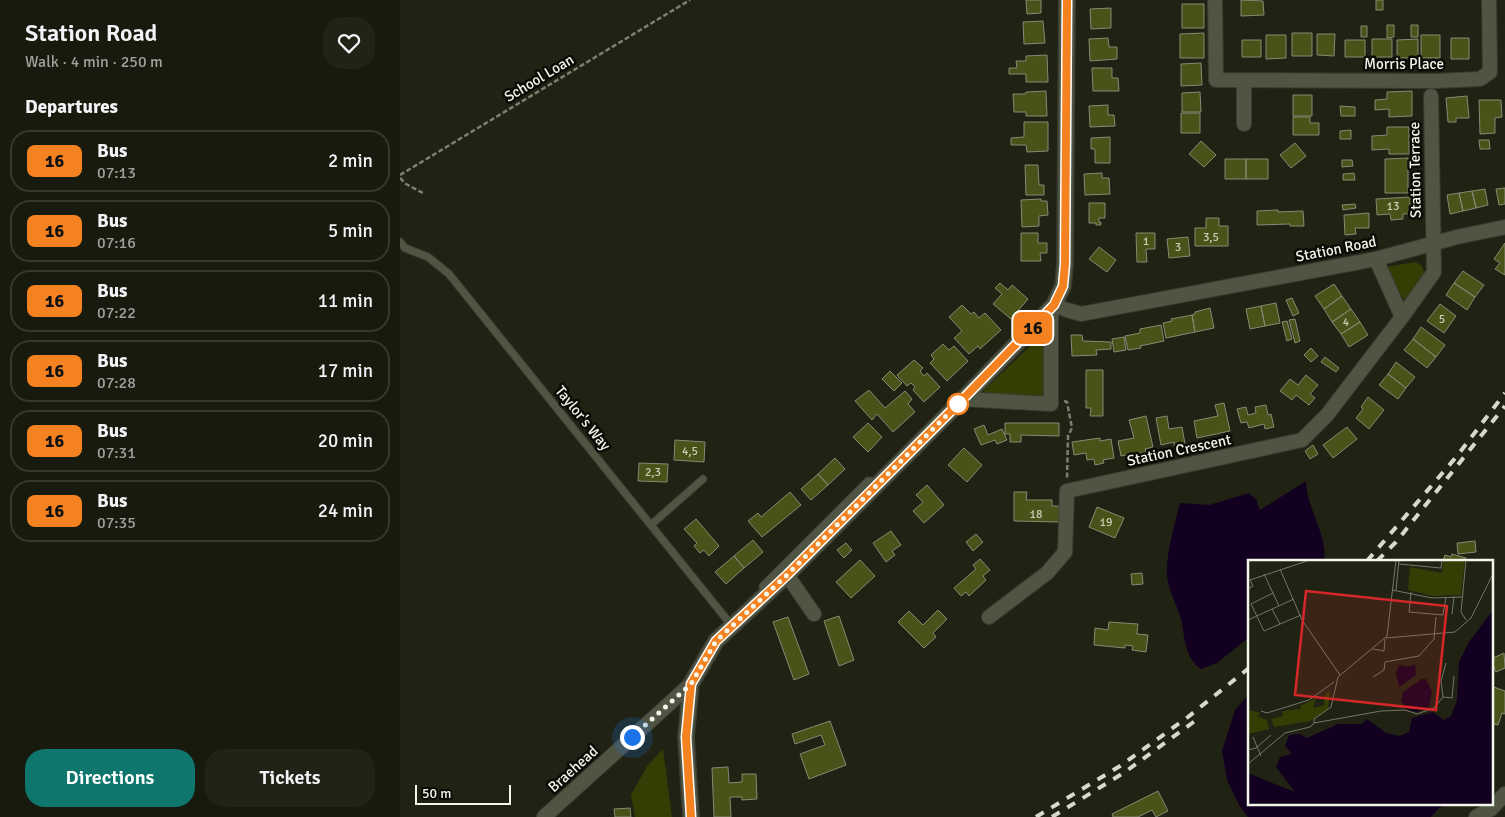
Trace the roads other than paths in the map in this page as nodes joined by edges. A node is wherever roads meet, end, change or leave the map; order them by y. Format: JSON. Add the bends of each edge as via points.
{"nodes":[{"id":1,"x":1067,"y":0,"type":"edge"},
{"id":2,"x":1215,"y":0,"type":"edge"},
{"id":3,"x":1489,"y":0,"type":"edge"},
{"id":4,"x":1244,"y":80,"type":"junction"},
{"id":5,"x":1431,"y":96,"type":"dead end"},
{"id":6,"x":1244,"y":124,"type":"dead end"},
{"id":7,"x":1505,"y":227,"type":"edge"},
{"id":8,"x":400,"y":242,"type":"edge"},
{"id":9,"x":1433,"y":244,"type":"junction"},
{"id":10,"x":1376,"y":259,"type":"junction"},
{"id":11,"x":1052,"y":306,"type":"junction"},
{"id":12,"x":1402,"y":317,"type":"junction"},
{"id":13,"x":963,"y":399,"type":"junction"},
{"id":14,"x":703,"y":479,"type":"dead end"},
{"id":15,"x":877,"y":486,"type":"junction"},
{"id":16,"x":652,"y":524,"type":"junction"},
{"id":17,"x":787,"y":575,"type":"junction"},
{"id":18,"x":765,"y":595,"type":"junction"},
{"id":19,"x":814,"y":614,"type":"dead end"},
{"id":20,"x":988,"y":617,"type":"dead end"},
{"id":21,"x":732,"y":626,"type":"junction"},
{"id":22,"x":691,"y":684,"type":"junction"},
{"id":23,"x":1505,"y":794,"type":"edge"},
{"id":24,"x":544,"y":817,"type":"edge"},
{"id":25,"x":691,"y":817,"type":"edge"},
{"id":26,"x":1476,"y":817,"type":"edge"}],
"edges":[{"from":1,"to":11,"type":"street","via":[[1065,264],[1063,286]]},
{"from":2,"to":4,"type":"street","name":"Morris Place","via":[[1216,80]]},
{"from":3,"to":4,"type":"street","name":"Morris Place","via":[[1490,72],[1480,79]]},
{"from":4,"to":6,"type":"street"},
{"from":5,"to":9,"type":"street","name":"Station Terrace"},
{"from":7,"to":9,"type":"street","name":"Station Road"},
{"from":8,"to":16,"type":"lane","name":"Taylor's Way","via":[[405,248],[428,257],[449,274]]},
{"from":9,"to":10,"type":"street","name":"Station Road"},
{"from":9,"to":12,"type":"street","name":"Station Crescent","via":[[1434,272]]},
{"from":10,"to":11,"type":"street","name":"Station Road","via":[[1082,314]]},
{"from":10,"to":12,"type":"street"},
{"from":11,"to":13,"type":"street"},
{"from":11,"to":13,"type":"street","via":[[1051,404]]},
{"from":12,"to":20,"type":"street","name":"Station Crescent","via":[[1327,415],[1302,440],[1067,490],[1066,552],[1047,573]]},
{"from":13,"to":15,"type":"street"},
{"from":14,"to":16,"type":"lane"},
{"from":15,"to":17,"type":"street"},
{"from":15,"to":18,"type":"lane","via":[[872,481],[868,482],[763,586]]},
{"from":16,"to":21,"type":"lane","name":"Taylor's Way"},
{"from":17,"to":18,"type":"street"},
{"from":17,"to":19,"type":"street"},
{"from":18,"to":21,"type":"street"},
{"from":21,"to":22,"type":"street","via":[[716,641]]},
{"from":22,"to":24,"type":"street","name":"Braehead"},
{"from":22,"to":25,"type":"street","via":[[686,737]]},
{"from":23,"to":26,"type":"street","via":[[1491,809]]}]}
